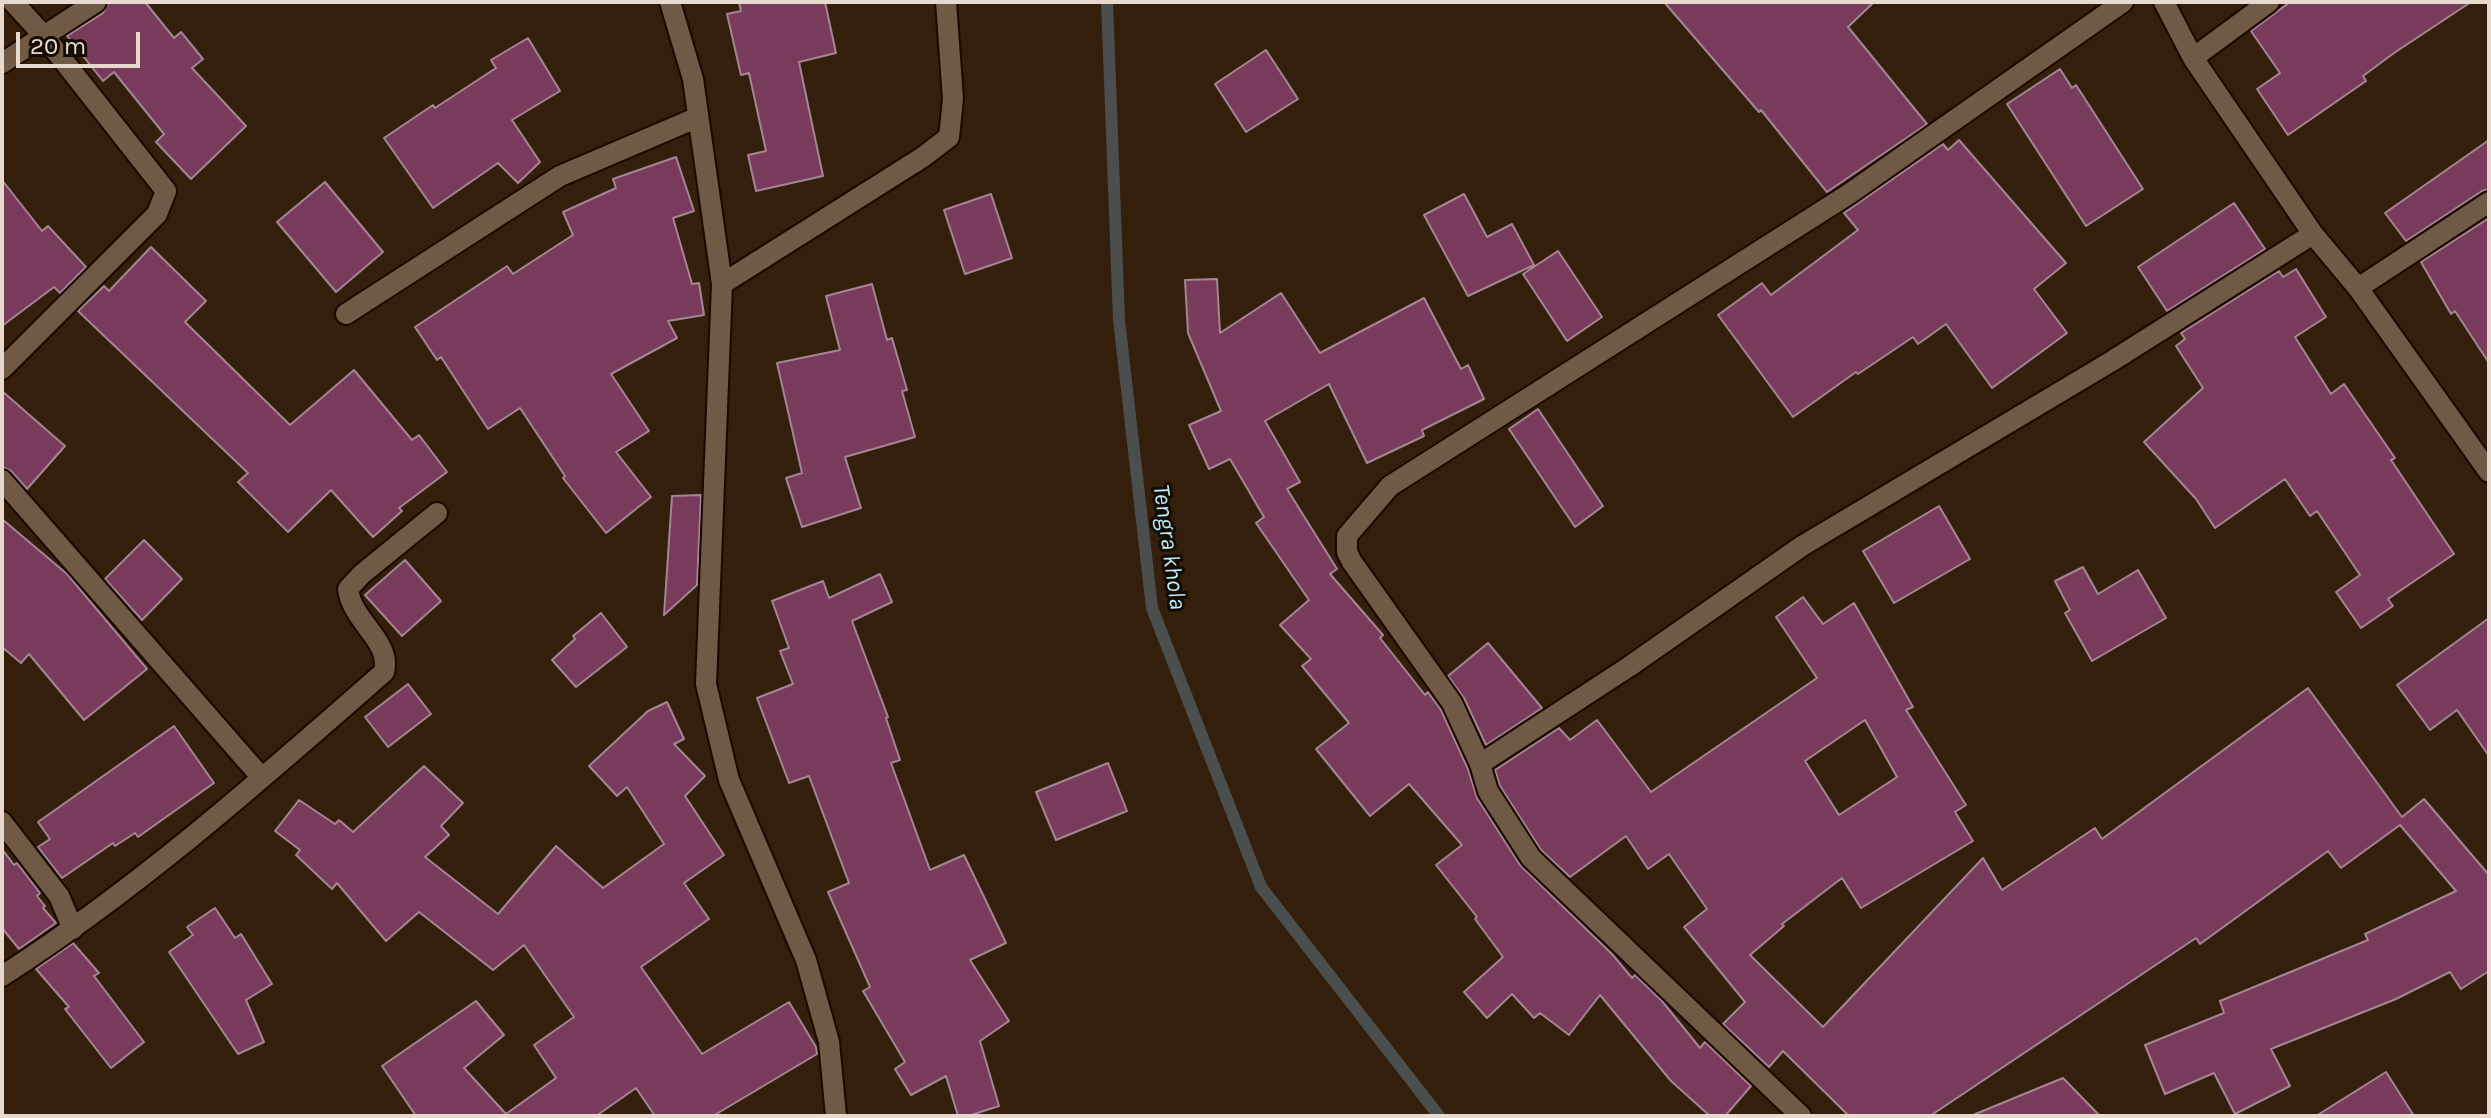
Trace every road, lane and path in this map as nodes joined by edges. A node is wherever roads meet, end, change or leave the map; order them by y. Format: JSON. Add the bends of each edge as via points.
{"nodes":[{"id":1,"x":13,"y":2,"type":"edge"},
{"id":2,"x":96,"y":2,"type":"edge"},
{"id":3,"x":670,"y":2,"type":"edge"},
{"id":4,"x":946,"y":2,"type":"edge"},
{"id":5,"x":2123,"y":2,"type":"edge"},
{"id":6,"x":2164,"y":2,"type":"edge"},
{"id":7,"x":2269,"y":2,"type":"edge"},
{"id":8,"x":44,"y":36,"type":"junction"},
{"id":9,"x":2193,"y":58,"type":"junction"},
{"id":10,"x":2,"y":63,"type":"edge"},
{"id":11,"x":696,"y":118,"type":"junction"},
{"id":12,"x":2489,"y":202,"type":"edge"},
{"id":13,"x":2313,"y":234,"type":"junction"},
{"id":14,"x":722,"y":284,"type":"junction"},
{"id":15,"x":2358,"y":288,"type":"junction"},
{"id":16,"x":346,"y":314,"type":"dead end"},
{"id":17,"x":2,"y":369,"type":"edge"},
{"id":18,"x":2489,"y":472,"type":"edge"},
{"id":19,"x":2,"y":480,"type":"edge"},
{"id":20,"x":437,"y":513,"type":"dead end"},
{"id":21,"x":1480,"y":764,"type":"junction"},
{"id":22,"x":262,"y":778,"type":"junction"},
{"id":23,"x":2,"y":822,"type":"edge"},
{"id":24,"x":73,"y":929,"type":"junction"},
{"id":25,"x":2,"y":976,"type":"edge"},
{"id":26,"x":836,"y":1116,"type":"edge"},
{"id":27,"x":1801,"y":1116,"type":"edge"}],
"edges":[{"from":1,"to":8,"type":"street"},
{"from":2,"to":8,"type":"street"},
{"from":3,"to":11,"type":"street","via":[[693,79]]},
{"from":4,"to":14,"type":"street","via":[[953,99],[949,137]]},
{"from":5,"to":21,"type":"street","via":[[1849,194],[1390,486],[1347,536],[1352,562],[1452,703]]},
{"from":6,"to":9,"type":"street"},
{"from":7,"to":9,"type":"street"},
{"from":8,"to":10,"type":"street"},
{"from":8,"to":17,"type":"street","via":[[166,191],[157,214]]},
{"from":9,"to":13,"type":"street"},
{"from":11,"to":14,"type":"street"},
{"from":11,"to":16,"type":"street","via":[[560,176]]},
{"from":12,"to":15,"type":"street"},
{"from":13,"to":15,"type":"street"},
{"from":13,"to":21,"type":"street","via":[[1802,546]]},
{"from":14,"to":26,"type":"street","via":[[706,684],[729,780],[806,960],[829,1042]]},
{"from":15,"to":18,"type":"street"},
{"from":19,"to":22,"type":"street"},
{"from":20,"to":22,"type":"street","via":[[348,589],[350,602],[383,650],[384,672]]},
{"from":21,"to":27,"type":"street","via":[[1488,791],[1531,858]]},
{"from":22,"to":24,"type":"street"},
{"from":23,"to":24,"type":"street","via":[[59,896]]},
{"from":24,"to":25,"type":"street"}]}
